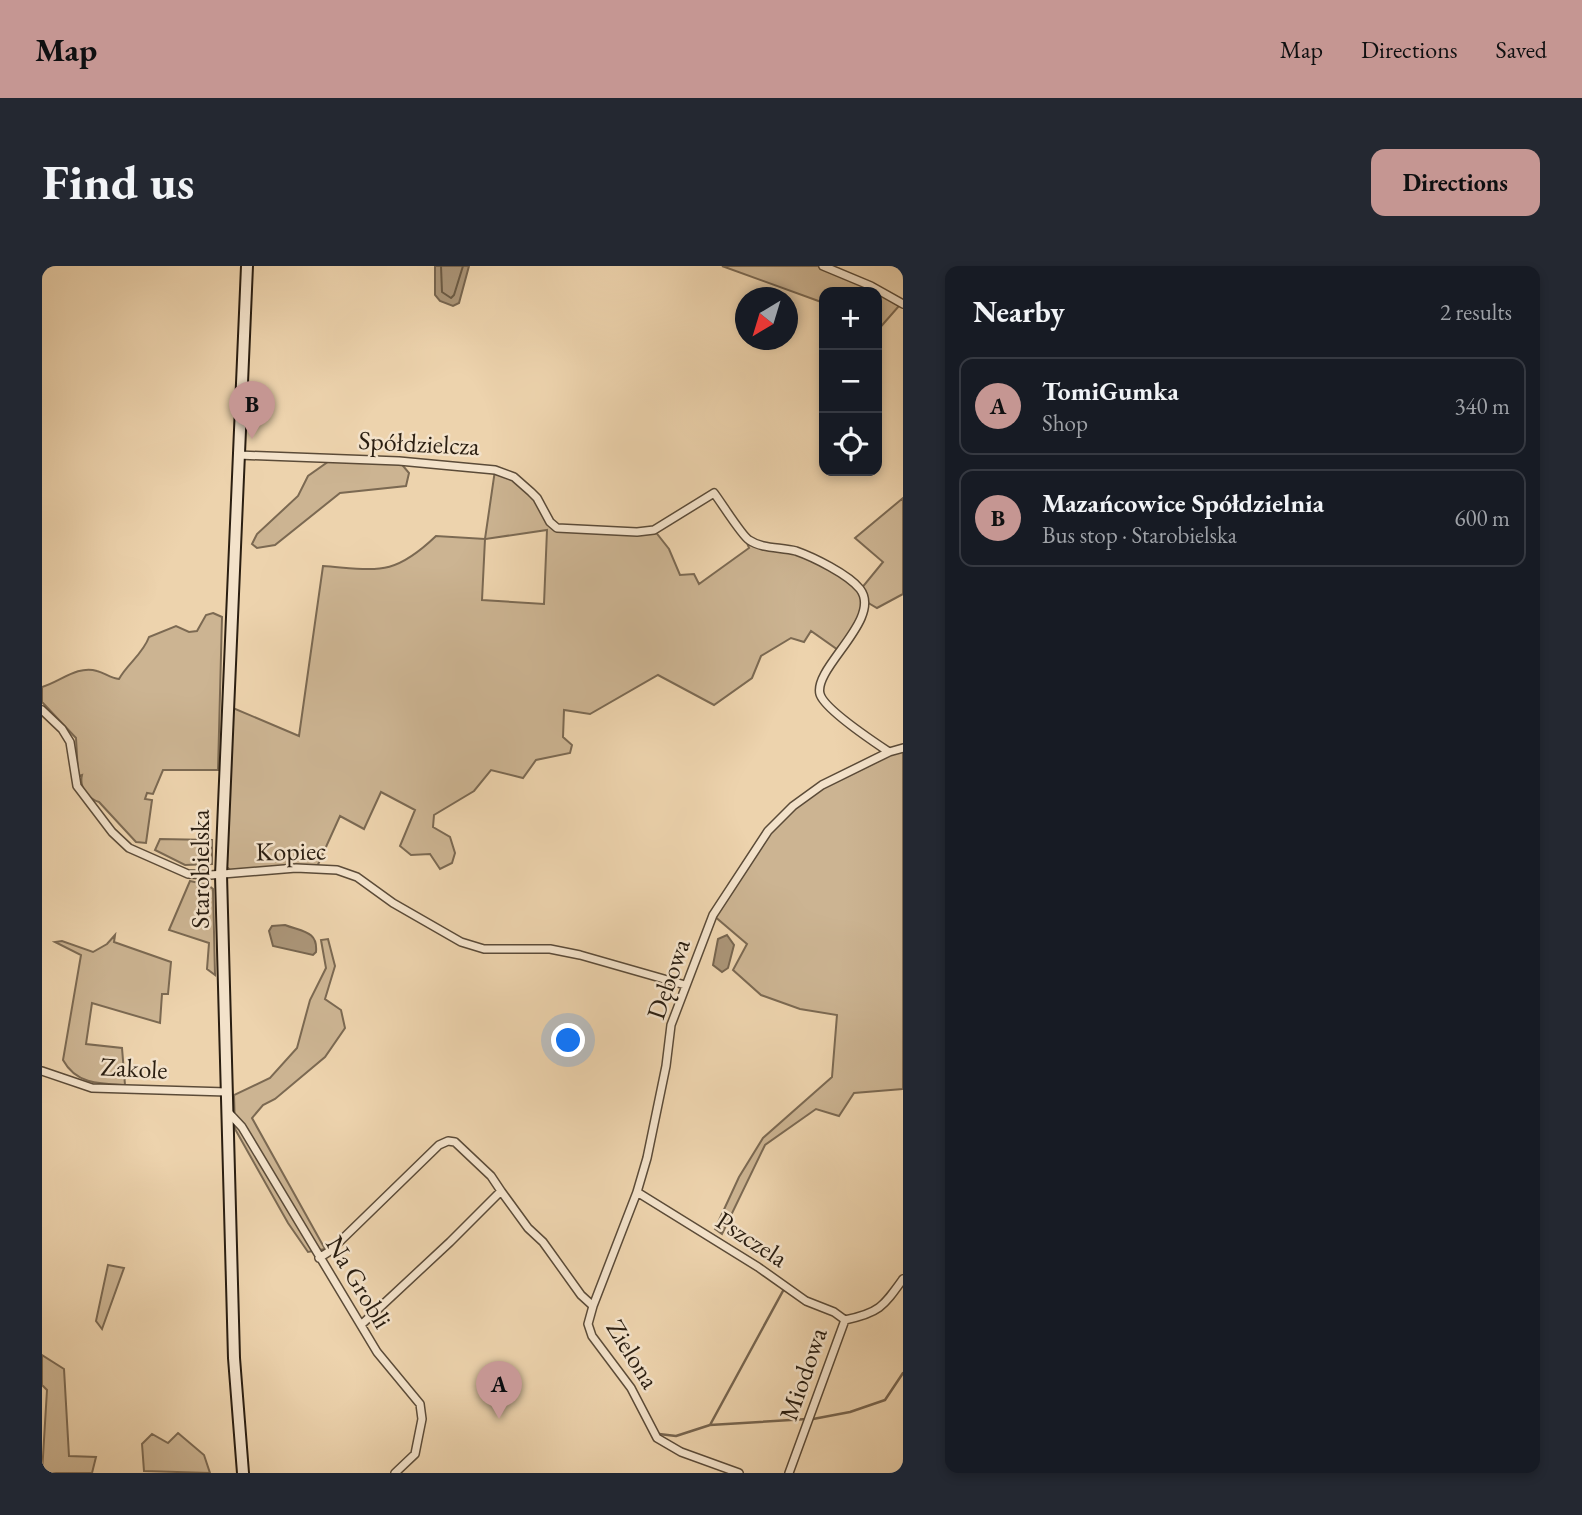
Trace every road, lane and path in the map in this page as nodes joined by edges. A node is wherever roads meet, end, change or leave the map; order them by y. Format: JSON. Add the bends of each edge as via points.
{"nodes":[{"id":1,"x":247,"y":266,"type":"edge"},
{"id":2,"x":823,"y":266,"type":"edge"},
{"id":3,"x":903,"y":304,"type":"edge"},
{"id":4,"x":238,"y":455,"type":"junction"},
{"id":5,"x":43,"y":713,"type":"edge"},
{"id":6,"x":903,"y":748,"type":"edge"},
{"id":7,"x":889,"y":752,"type":"junction"},
{"id":8,"x":221,"y":874,"type":"junction"},
{"id":9,"x":685,"y":985,"type":"junction"},
{"id":10,"x":42,"y":1071,"type":"edge"},
{"id":11,"x":227,"y":1092,"type":"junction"},
{"id":12,"x":227,"y":1112,"type":"junction"},
{"id":13,"x":501,"y":1191,"type":"junction"},
{"id":14,"x":636,"y":1192,"type":"junction"},
{"id":15,"x":319,"y":1258,"type":"junction"},
{"id":16,"x":903,"y":1279,"type":"edge"},
{"id":17,"x":593,"y":1306,"type":"junction"},
{"id":18,"x":845,"y":1320,"type":"junction"},
{"id":19,"x":362,"y":1324,"type":"junction"},
{"id":20,"x":243,"y":1473,"type":"edge"},
{"id":21,"x":395,"y":1473,"type":"edge"},
{"id":22,"x":739,"y":1473,"type":"edge"},
{"id":23,"x":789,"y":1473,"type":"edge"}],
"edges":[{"from":1,"to":4,"type":"street","name":"Starobielska"},
{"from":2,"to":3,"type":"street"},
{"from":4,"to":7,"type":"street","name":"Spółdzielcza","via":[[495,470],[514,477],[531,492],[557,528],[654,530],[714,493],[745,538],[820,561],[861,589],[863,614],[821,682],[820,693],[828,706]]},
{"from":4,"to":8,"type":"street","name":"Starobielska"},
{"from":5,"to":8,"type":"street","name":"Kopiec","via":[[69,742],[77,786],[129,848],[188,874]]},
{"from":6,"to":7,"type":"street","name":"Dębowa"},
{"from":7,"to":9,"type":"street","name":"Dębowa","via":[[822,785],[768,831],[713,915]]},
{"from":8,"to":9,"type":"street","name":"Kopiec","via":[[337,870],[357,877],[461,942],[484,949],[550,949]]},
{"from":8,"to":11,"type":"street","name":"Starobielska"},
{"from":9,"to":14,"type":"street","name":"Dębowa","via":[[671,1025],[647,1158]]},
{"from":10,"to":11,"type":"street","name":"Zakole","via":[[92,1088]]},
{"from":11,"to":12,"type":"street","name":"Starobielska"},
{"from":12,"to":15,"type":"street","name":"Na Grobli","via":[[242,1127]]},
{"from":12,"to":20,"type":"street","name":"Starobielska"},
{"from":13,"to":15,"type":"street","name":"Zielona","via":[[455,1142],[448,1141]]},
{"from":13,"to":17,"type":"street","name":"Zielona"},
{"from":13,"to":19,"type":"street"},
{"from":14,"to":17,"type":"street","name":"Dębowa"},
{"from":14,"to":18,"type":"street","name":"Pszczela","via":[[806,1301]]},
{"from":15,"to":19,"type":"street","name":"Na Grobli"},
{"from":16,"to":18,"type":"street","name":"Miodowa","via":[[880,1309]]},
{"from":17,"to":22,"type":"street","name":"Zielona","via":[[588,1324],[592,1335],[631,1388],[657,1438]]},
{"from":18,"to":23,"type":"street","name":"Miodowa"},
{"from":19,"to":21,"type":"street","name":"Na Grobli","via":[[377,1352],[420,1404],[415,1454]]}]}
